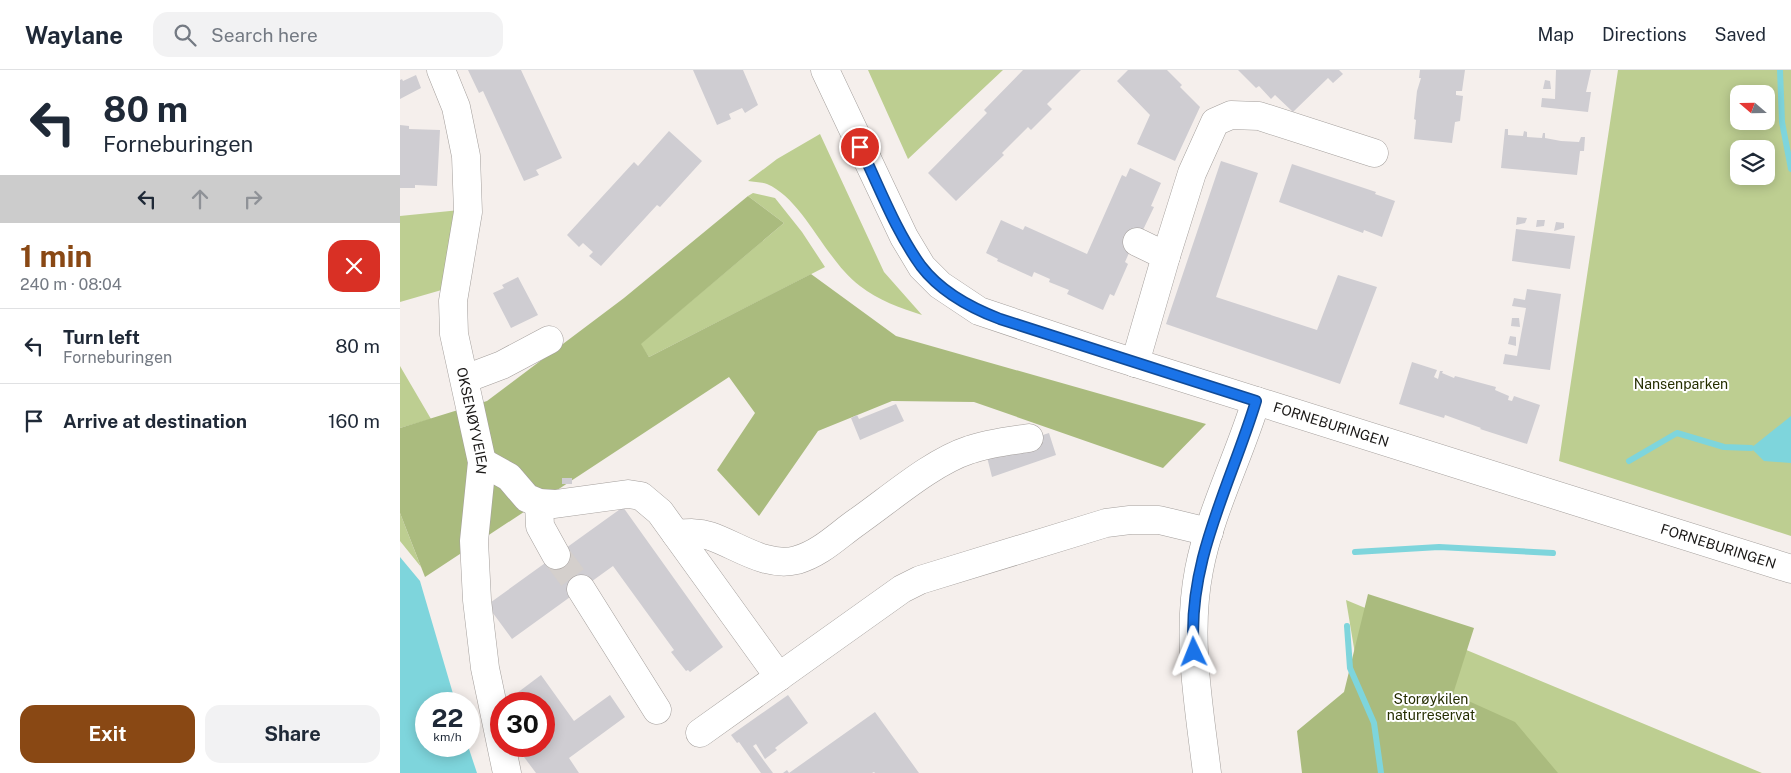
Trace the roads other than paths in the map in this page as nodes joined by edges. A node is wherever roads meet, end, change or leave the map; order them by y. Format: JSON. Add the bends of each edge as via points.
{"nodes":[{"id":1,"x":441,"y":70,"type":"edge"},
{"id":2,"x":825,"y":70,"type":"edge"},
{"id":3,"x":1374,"y":153,"type":"dead end"},
{"id":4,"x":1137,"y":242,"type":"dead end"},
{"id":5,"x":1166,"y":256,"type":"junction"},
{"id":6,"x":549,"y":340,"type":"dead end"},
{"id":7,"x":1135,"y":363,"type":"junction"},
{"id":8,"x":465,"y":379,"type":"junction"},
{"id":9,"x":1256,"y":401,"type":"junction"},
{"id":10,"x":1029,"y":438,"type":"dead end"},
{"id":11,"x":482,"y":462,"type":"junction"},
{"id":12,"x":540,"y":503,"type":"junction"},
{"id":13,"x":1209,"y":532,"type":"junction"},
{"id":14,"x":676,"y":534,"type":"junction"},
{"id":15,"x":556,"y":555,"type":"tunnel mouth"},
{"id":16,"x":1791,"y":569,"type":"edge"},
{"id":17,"x":581,"y":589,"type":"tunnel mouth"},
{"id":18,"x":779,"y":677,"type":"junction"},
{"id":19,"x":657,"y":710,"type":"dead end"},
{"id":20,"x":700,"y":733,"type":"dead end"},
{"id":21,"x":507,"y":773,"type":"edge"},
{"id":22,"x":1207,"y":773,"type":"edge"}],
"edges":[{"from":1,"to":8,"type":"street","name":"OKSENØYVEIEN","via":[[456,107],[466,156],[468,212],[453,301],[454,334]]},
{"from":2,"to":7,"type":"street","name":"FORNEBURINGEN","via":[[904,237],[922,267],[940,285],[979,311]]},
{"from":3,"to":5,"type":"street","via":[[1259,116],[1231,115],[1215,122],[1192,173]]},
{"from":4,"to":5,"type":"street"},
{"from":5,"to":7,"type":"street"},
{"from":6,"to":8,"type":"street","via":[[502,365]]},
{"from":7,"to":9,"type":"street","name":"FORNEBURINGEN"},
{"from":8,"to":11,"type":"street","name":"OKSENØYVEIEN"},
{"from":9,"to":13,"type":"street"},
{"from":9,"to":16,"type":"street","name":"FORNEBURINGEN"},
{"from":10,"to":14,"type":"street","via":[[968,450],[940,463],[817,552],[795,560],[762,558],[693,532]]},
{"from":11,"to":12,"type":"street","via":[[509,477],[527,498]]},
{"from":11,"to":21,"type":"street","name":"OKSENØYVEIEN","via":[[474,540],[477,600],[485,668]]},
{"from":12,"to":14,"type":"street","via":[[555,504],[628,494],[641,496],[660,512]]},
{"from":12,"to":15,"type":"street","via":[[540,526]]},
{"from":13,"to":18,"type":"street","via":[[1159,520],[1106,523],[920,580],[902,589]]},
{"from":13,"to":22,"type":"street","via":[[1197,584],[1193,637]]},
{"from":14,"to":18,"type":"street"},
{"from":17,"to":19,"type":"street"},
{"from":18,"to":20,"type":"street"}]}
